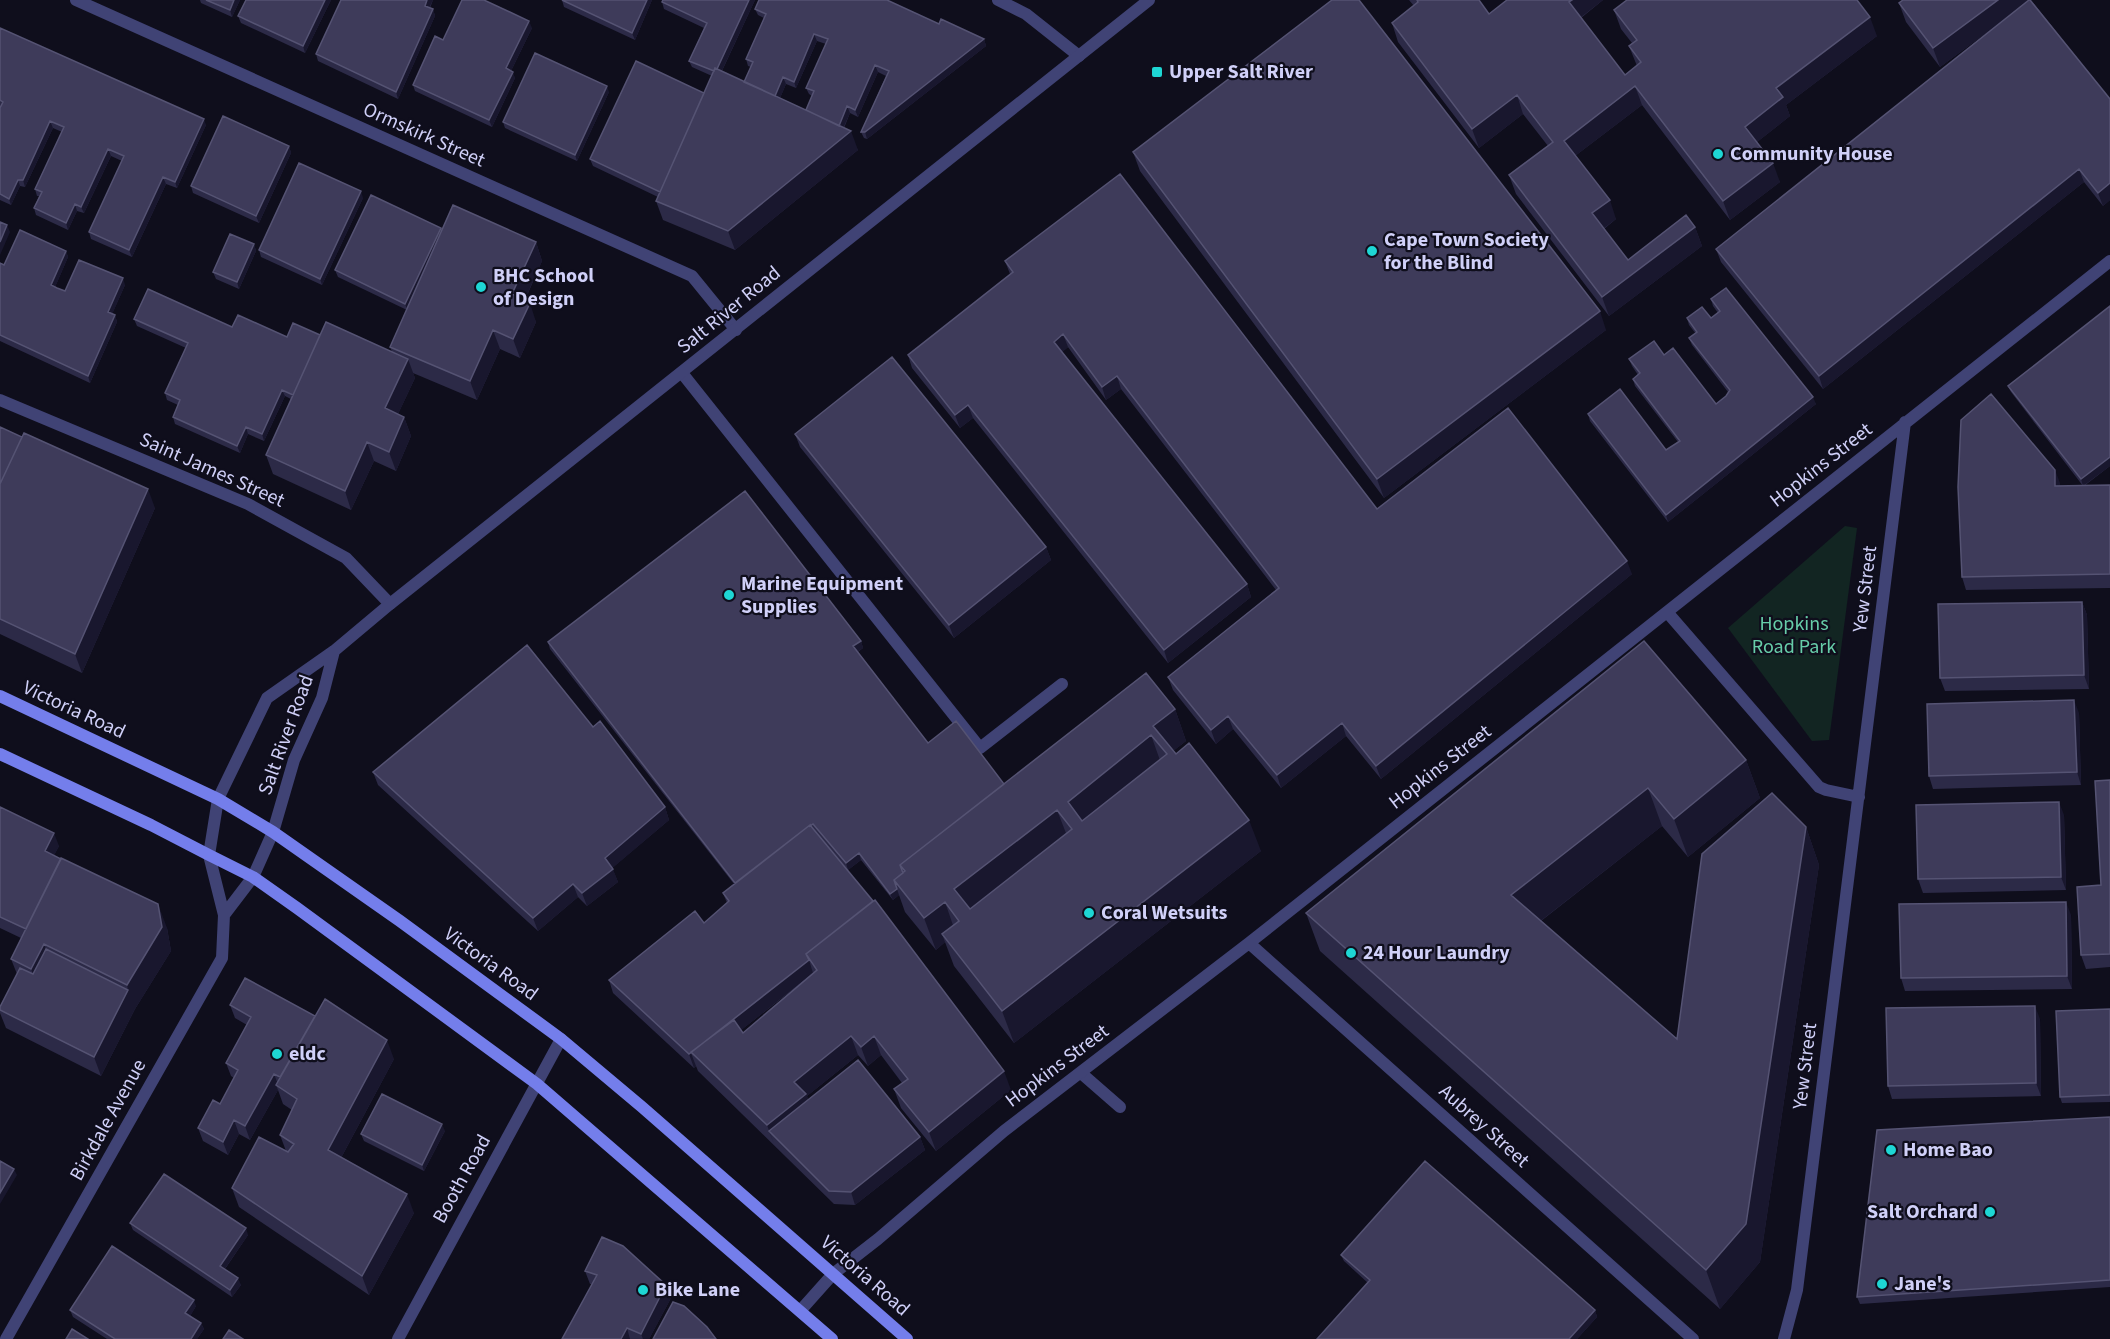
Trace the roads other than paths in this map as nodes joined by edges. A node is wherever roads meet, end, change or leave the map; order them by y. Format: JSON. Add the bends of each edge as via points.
{"nodes":[{"id":1,"x":76,"y":0,"type":"edge"},
{"id":2,"x":998,"y":0,"type":"edge"},
{"id":3,"x":1149,"y":0,"type":"edge"},
{"id":4,"x":1079,"y":56,"type":"junction"},
{"id":5,"x":2110,"y":261,"type":"edge"},
{"id":6,"x":736,"y":330,"type":"junction"},
{"id":7,"x":682,"y":373,"type":"junction"},
{"id":8,"x":0,"y":400,"type":"edge"},
{"id":9,"x":1905,"y":422,"type":"junction"},
{"id":10,"x":390,"y":604,"type":"junction"},
{"id":11,"x":1667,"y":612,"type":"junction"},
{"id":12,"x":334,"y":651,"type":"junction"},
{"id":13,"x":1062,"y":684,"type":"dead end"},
{"id":14,"x":0,"y":696,"type":"edge"},
{"id":15,"x":0,"y":754,"type":"edge"},
{"id":16,"x":1859,"y":797,"type":"junction"},
{"id":17,"x":218,"y":799,"type":"junction"},
{"id":18,"x":273,"y":832,"type":"junction"},
{"id":19,"x":209,"y":855,"type":"junction"},
{"id":20,"x":253,"y":878,"type":"junction"},
{"id":21,"x":224,"y":915,"type":"junction"},
{"id":22,"x":1248,"y":943,"type":"junction"},
{"id":23,"x":561,"y":1039,"type":"junction"},
{"id":24,"x":1081,"y":1073,"type":"junction"},
{"id":25,"x":537,"y":1084,"type":"junction"},
{"id":26,"x":1120,"y":1107,"type":"dead end"},
{"id":27,"x":833,"y":1274,"type":"junction"},
{"id":28,"x":800,"y":1311,"type":"junction"},
{"id":29,"x":6,"y":1339,"type":"edge"},
{"id":30,"x":399,"y":1339,"type":"edge"},
{"id":31,"x":832,"y":1339,"type":"edge"},
{"id":32,"x":907,"y":1339,"type":"edge"},
{"id":33,"x":1693,"y":1339,"type":"edge"},
{"id":34,"x":1784,"y":1339,"type":"edge"}],
"edges":[{"from":1,"to":6,"type":"street","name":"Ormskirk Street","via":[[692,276]]},
{"from":2,"to":4,"type":"street","via":[[1026,14]]},
{"from":3,"to":4,"type":"street","name":"Salt River Road"},
{"from":4,"to":6,"type":"street","name":"Salt River Road"},
{"from":5,"to":9,"type":"street","name":"Hopkins Street"},
{"from":6,"to":7,"type":"street","name":"Salt River Road"},
{"from":7,"to":10,"type":"street","name":"Salt River Road"},
{"from":7,"to":13,"type":"street","via":[[980,748]]},
{"from":8,"to":10,"type":"street","name":"Saint James Street","via":[[248,504],[346,558]]},
{"from":9,"to":11,"type":"street","name":"Hopkins Street"},
{"from":9,"to":16,"type":"street","name":"Yew Street"},
{"from":10,"to":12,"type":"street","name":"Salt River Road"},
{"from":11,"to":16,"type":"street","via":[[1819,787]]},
{"from":11,"to":22,"type":"street","name":"Hopkins Street"},
{"from":12,"to":17,"type":"street","name":"Salt River Road","via":[[267,698]]},
{"from":12,"to":18,"type":"street","name":"Salt River Road","via":[[322,698],[294,760]]},
{"from":14,"to":17,"type":"main road","name":"Victoria Road"},
{"from":15,"to":19,"type":"main road"},
{"from":16,"to":34,"type":"street","name":"Yew Street","via":[[1797,1290]]},
{"from":17,"to":18,"type":"main road","name":"Victoria Road"},
{"from":17,"to":19,"type":"street","name":"Salt River Road"},
{"from":18,"to":20,"type":"street","name":"Salt River Road"},
{"from":18,"to":23,"type":"main road","name":"Victoria Road"},
{"from":19,"to":20,"type":"main road"},
{"from":19,"to":21,"type":"street","name":"Birkdale Avenue"},
{"from":20,"to":21,"type":"street"},
{"from":20,"to":25,"type":"main road"},
{"from":21,"to":29,"type":"street","name":"Birkdale Avenue","via":[[222,958]]},
{"from":22,"to":24,"type":"street","name":"Hopkins Street"},
{"from":22,"to":33,"type":"street","name":"Aubrey Street"},
{"from":23,"to":25,"type":"street","name":"Booth Road"},
{"from":23,"to":27,"type":"main road","name":"Victoria Road"},
{"from":24,"to":26,"type":"street"},
{"from":24,"to":27,"type":"street","name":"Hopkins Street","via":[[1004,1131]]},
{"from":25,"to":28,"type":"main road"},
{"from":25,"to":30,"type":"street","name":"Booth Road"},
{"from":27,"to":28,"type":"street","name":"Hopkins Street"},
{"from":27,"to":32,"type":"main road","name":"Victoria Road"},
{"from":28,"to":31,"type":"main road"}]}
